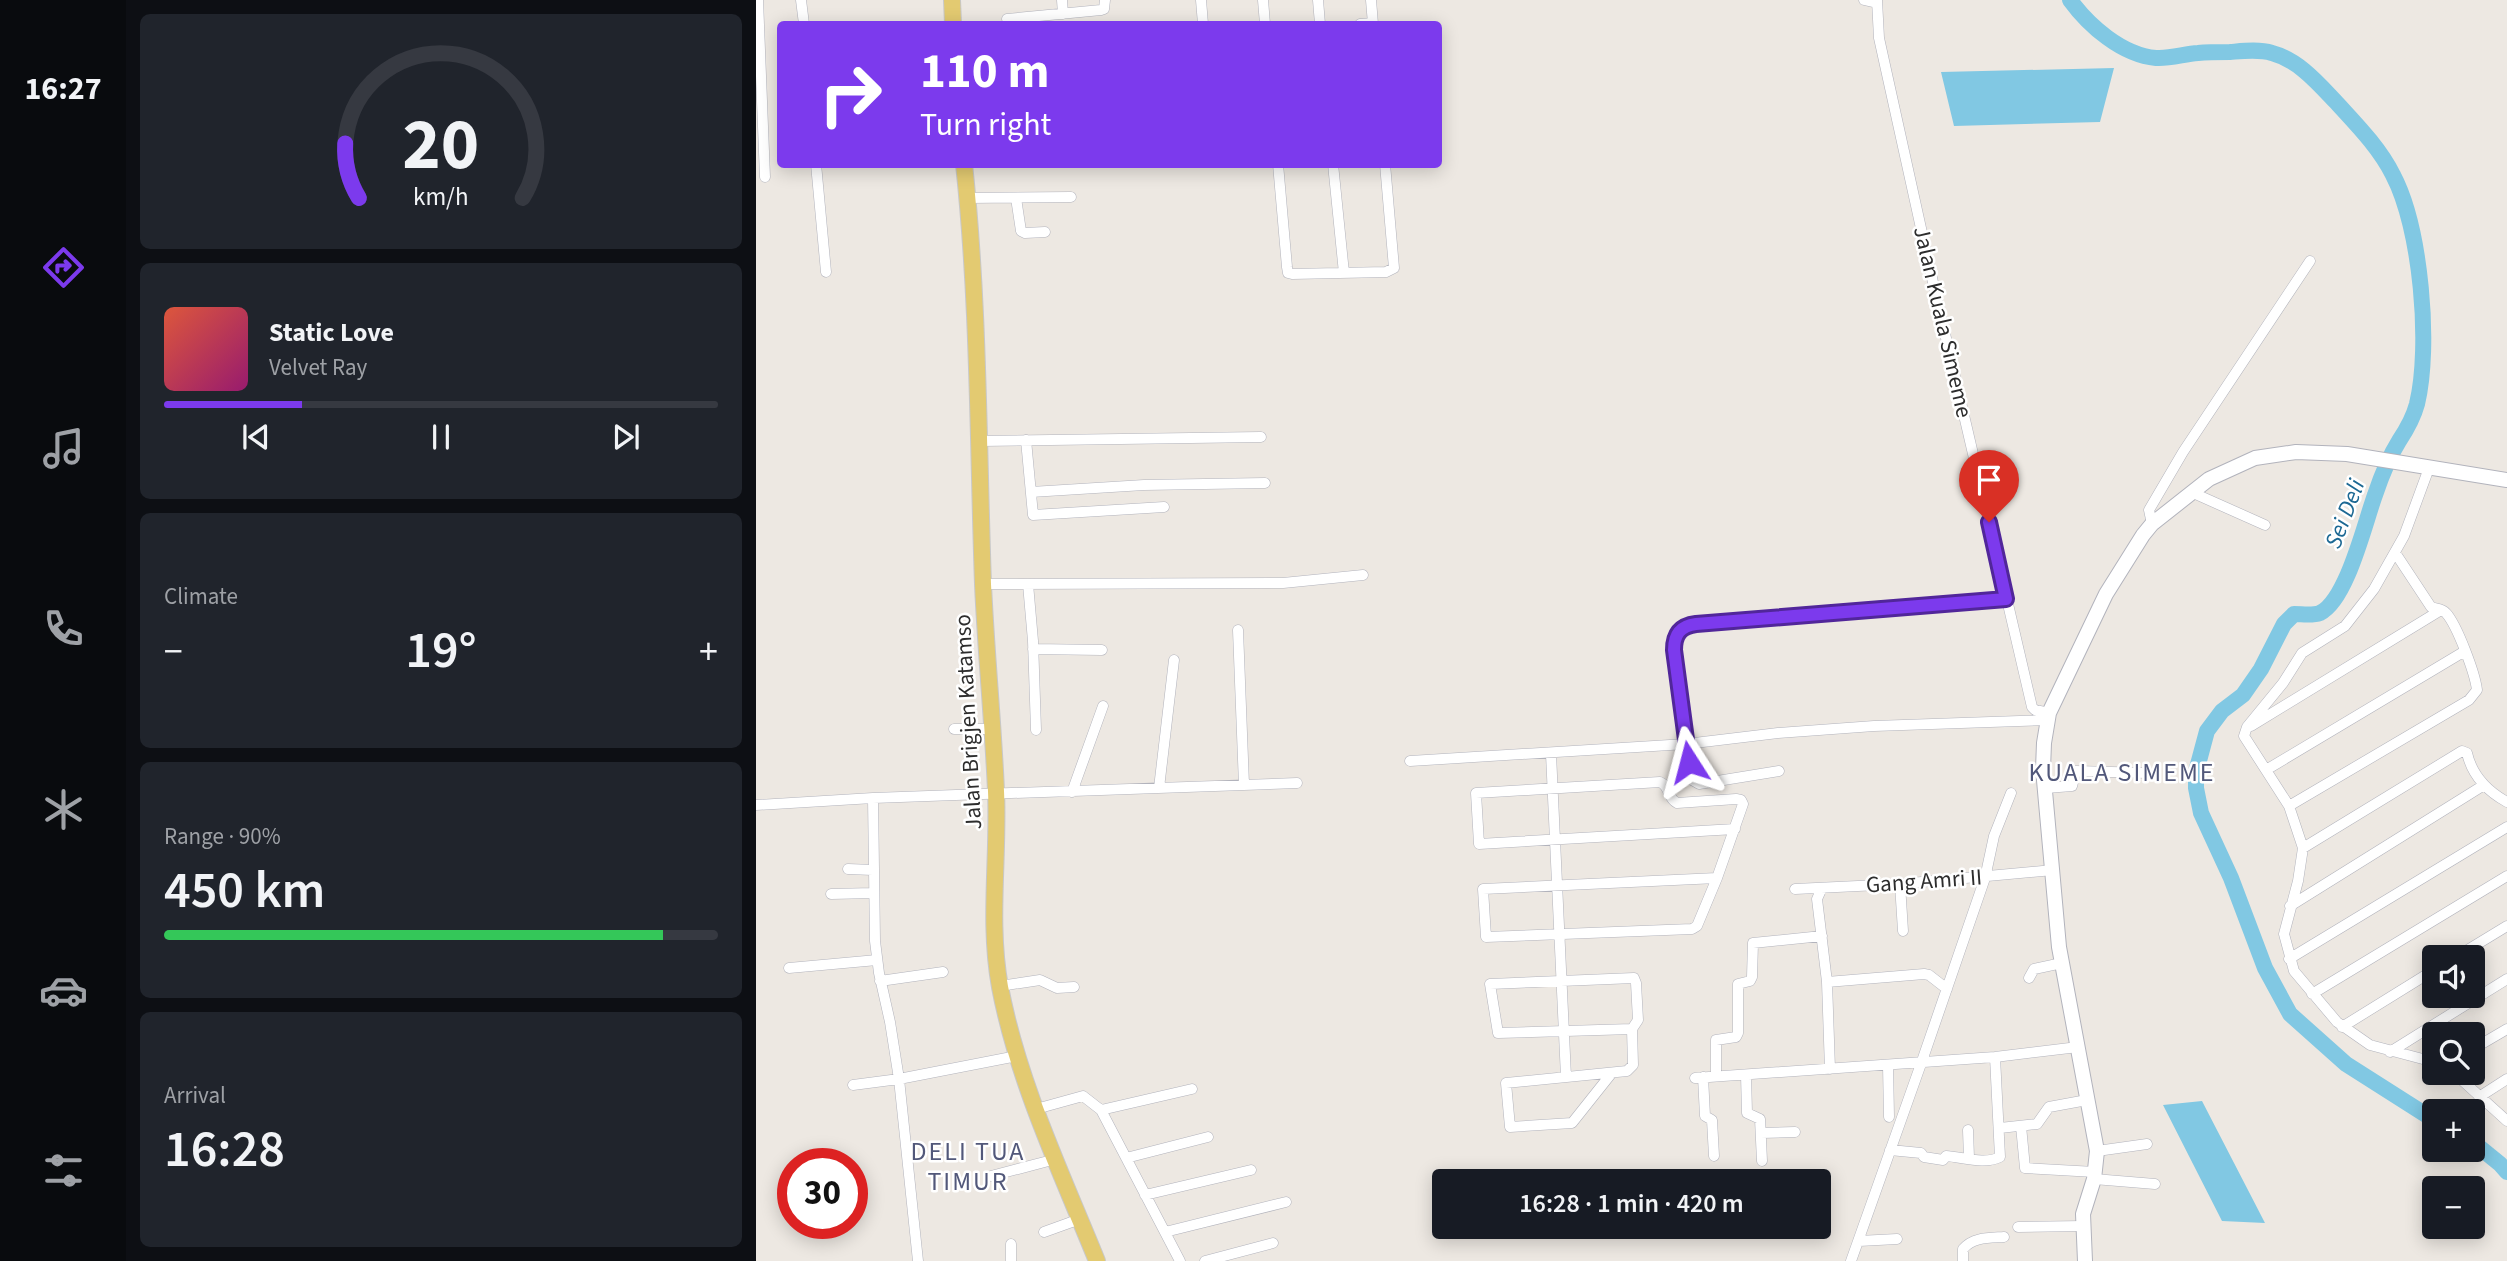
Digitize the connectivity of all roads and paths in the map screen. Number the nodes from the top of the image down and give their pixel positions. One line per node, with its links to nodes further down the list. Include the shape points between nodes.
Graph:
1 (758, 0): 25 (street)
2 (801, 0): 14 (street)
3 (952, 0): 15 (main road)
4 (1062, 0): 12 (street)
5 (1105, 0): 12 (street, via 1101,10)
6 (1201, 0): 16 (street)
7 (1263, 0): 17 (street)
8 (1318, 0): 18 (street)
9 (1371, 0): 19 (street)
10 (1864, 0): 11 (street)
11 (1877, 1): 48 (street, Jalan Kuala Simeme, via 1879,38)
12 (1063, 14): 13 (street)
13 (1007, 19)
14 (804, 21)
15 (954, 21)
16 (1203, 21)
17 (1265, 21)
18 (1320, 21)
19 (1373, 21)
20 (816, 168): 31 (street)
21 (966, 168): 27 (main road, Jalan Brigjen Katamso)
22 (1278, 168): 32 (street, via 1288,273)
23 (1333, 168): 32 (street)
24 (1385, 168): 32 (street, via 1394,268)
25 (765, 177)
26 (1071, 197): 28 (street)
27 (968, 198): 28 (street); 35 (main road, Jalan Brigjen Katamso)
28 (1016, 198): 29 (street, via 1021,231)
29 (1045, 232)
30 (2310, 261): 42 (street, via 2183,452 2149,510)
31 (826, 272)
32 (1344, 272)
33 (1261, 437): 34 (street)
34 (1026, 440): 35 (street); 39 (street)
35 (981, 441): 46 (main road, Jalan Brigjen Katamso)
36 (2424, 467): 37 (main road); 40 (main road, via 2347,454 2296,452 2255,458); 44 (street, via 2422,492)
37 (2507, 480)
38 (1265, 483): 39 (street)
39 (1031, 492): 41 (street, via 1033,515)
40 (2191, 492): 42 (main road); 43 (street)
41 (1164, 507)
42 (2152, 524): 56 (main road, via 2106,594)
43 (2265, 526)
44 (2396, 554): 49 (street, via 2431,607); 59 (street, via 2345,626 2302,653)
45 (1363, 575): 47 (street, via 1283,583)
46 (984, 584): 47 (street); 58 (main road, Jalan Brigjen Katamso)
47 (1028, 584): 51 (street)
48 (2006, 599): 56 (street, Jalan Kuala Simeme, via 2032,707); 61 (street, via 1683,628 1675,638 1674,650)
49 (2441, 610): 53 (street); 59 (street)
50 (1238, 630): 68 (street)
51 (1033, 649): 52 (street); 60 (street)
52 (1102, 650)
53 (2465, 651): 64 (street); 79 (street, via 2476,681 2475,695)
54 (1174, 660): 71 (street)
55 (1102, 706): 73 (street)
56 (2048, 717): 61 (street, via 1778,733); 72 (main road, via 2043,756)
57 (954, 729): 58 (street)
58 (992, 729): 74 (main road, Jalan Brigjen Katamso)
59 (2245, 729): 64 (street, via 2244,739)
60 (1037, 730)
61 (1686, 744): 62 (street); 65 (street, via 1695,783)
62 (1551, 754): 63 (street); 70 (street)
63 (1410, 761)
64 (2266, 770): 79 (street)
65 (1779, 771)
66 (2147, 773): 72 (street, via 2076,771 2071,786)
67 (1297, 783): 68 (street)
68 (1244, 785): 71 (street)
69 (2484, 785): 77 (street); 83 (street, via 2462,751); 96 (street)
70 (1552, 787): 81 (street, via 1660,782 1677,803 1738,799 1743,804); 82 (street); 82 (street, via 1479,792 1476,796 1479,844)
71 (1159, 788): 73 (street)
72 (2046, 788): 86 (main road)
73 (1072, 792): 74 (street)
74 (996, 793): 76 (street); 113 (main road, Jalan Brigjen Katamso, via 994,916)
75 (2011, 793): 89 (street, via 1994,836)
76 (873, 798): 78 (street); 85 (street)
77 (2507, 802)
78 (756, 805)
79 (2289, 806): 83 (street)
80 (2507, 827): 102 (street)
81 (1735, 829): 82 (street); 88 (street)
82 (1554, 838): 91 (street)
83 (2303, 848): 96 (street)
84 (848, 869): 85 (street)
85 (873, 870): 94 (street)
86 (2053, 870): 89 (street, Gang Amri II); 104 (main road)
87 (2507, 876): 116 (street)
88 (1717, 878): 91 (street); 99 (street, via 1699,923 1692,929)
89 (1985, 878): 90 (street, Gang Amri II); 115 (street)
90 (1900, 884): 92 (street, Gang Amri II); 98 (street)
91 (1558, 885): 99 (street); 99 (street, via 1483,889 1486,937)
92 (1822, 888): 93 (street, Gang Amri II); 100 (street, via 1817,899)
93 (1795, 889)
94 (873, 893): 95 (street); 103 (street)
95 (831, 894)
96 (2290, 906): 102 (street, via 2284,934)
97 (2507, 926): 101 (street)
98 (1903, 932)
99 (1560, 933): 111 (street)
100 (1822, 936): 112 (street); 131 (street, via 1753,943 1752,977 1738,984 1738,1033 1716,1040)
101 (2476, 945)
102 (2289, 959): 116 (street)
103 (877, 960): 105 (street); 110 (street)
104 (2062, 963): 108 (street, via 2034,969); 122 (main road)
105 (789, 968)
106 (943, 972): 110 (street)
107 (2422, 977): 117 (street)
108 (2029, 978)
109 (2507, 979): 123 (street)
110 (880, 981): 134 (street)
111 (1561, 982): 118 (street, via 1634,978 1638,1020); 120 (street); 120 (street, via 1490,984 1498,1033)
112 (1827, 982): 115 (street, via 1924,974); 129 (street)
113 (1000, 986): 114 (street, via 1041,980 1056,988); 124 (main road, Jalan Brigjen Katamso)
114 (1074, 987)
115 (1947, 989): 127 (street)
116 (2312, 993): 117 (street)
117 (2342, 1027): 123 (street)
118 (1632, 1029): 120 (street); 130 (street, via 1633,1065)
119 (2507, 1029): 121 (street)
120 (1563, 1031): 133 (street)
121 (2485, 1042)
122 (2078, 1047): 125 (street); 140 (main road)
123 (2390, 1052): 126 (street)
124 (1017, 1056): 134 (street); 141 (main road, Jalan Brigjen Katamso)
125 (1995, 1057): 127 (street); 146 (street)
126 (2422, 1059)
127 (1922, 1061): 128 (street); 152 (street)
128 (1888, 1065): 129 (street); 143 (street)
129 (1830, 1069): 132 (street)
130 (1611, 1074): 133 (street); 133 (street, via 1572,1123 1510,1127 1506,1083)
131 (1716, 1075): 132 (street); 154 (street, via 1699,1077 1705,1116 1712,1120)
132 (1746, 1075): 149 (street, via 1747,1113 1759,1117)
133 (1566, 1077)
134 (899, 1079): 136 (street); 175 (street)
135 (2507, 1079): 139 (street)
136 (853, 1085)
137 (2467, 1085): 139 (street)
138 (1192, 1089): 142 (street)
139 (2479, 1097): 144 (street)
140 (2087, 1100): 145 (street, via 2049,1107 2040,1123); 153 (main road)
141 (1036, 1108): 142 (street, via 1083,1096); 157 (main road, Jalan Brigjen Katamso)
142 (1101, 1110): 155 (street)
143 (1889, 1117)
144 (2507, 1121)
145 (2021, 1126): 146 (street); 160 (street, via 2025,1168)
146 (2000, 1128): 156 (street, via 2000,1157)
147 (1968, 1130): 156 (street)
148 (1795, 1132): 149 (street)
149 (1761, 1133): 158 (street)
150 (1208, 1138): 155 (street)
151 (2147, 1144): 153 (street)
152 (1890, 1150): 156 (street, via 1943,1160 1946,1156); 172 (street)
153 (2097, 1151): 160 (main road)
154 (1714, 1156)
155 (1126, 1158): 163 (street)
156 (1969, 1158)
157 (1056, 1159): 161 (street); 165 (main road, Jalan Brigjen Katamso)
158 (1762, 1161)
159 (1251, 1170): 163 (street)
160 (2094, 1175): 162 (street); 166 (main road)
161 (992, 1176)
162 (2155, 1184)
163 (1145, 1195): 169 (street)
164 (1286, 1202): 169 (street)
165 (1080, 1219): 168 (street); 177 (main road, Jalan Brigjen Katamso)
166 (2083, 1226): 167 (street); 182 (main road)
167 (2018, 1227)
168 (1044, 1232)
169 (1165, 1232): 178 (street)
170 (2004, 1237): 181 (street, via 1969,1243 1963,1249)
171 (1897, 1239): 172 (street)
172 (1858, 1241): 180 (street)
173 (1273, 1243): 179 (street)
174 (1011, 1244): 176 (street)
175 (918, 1261)
176 (1011, 1261)
177 (1097, 1261)
178 (1180, 1261)
179 (1205, 1261)
180 (1851, 1261)
181 (1963, 1261)
182 (2085, 1261)

